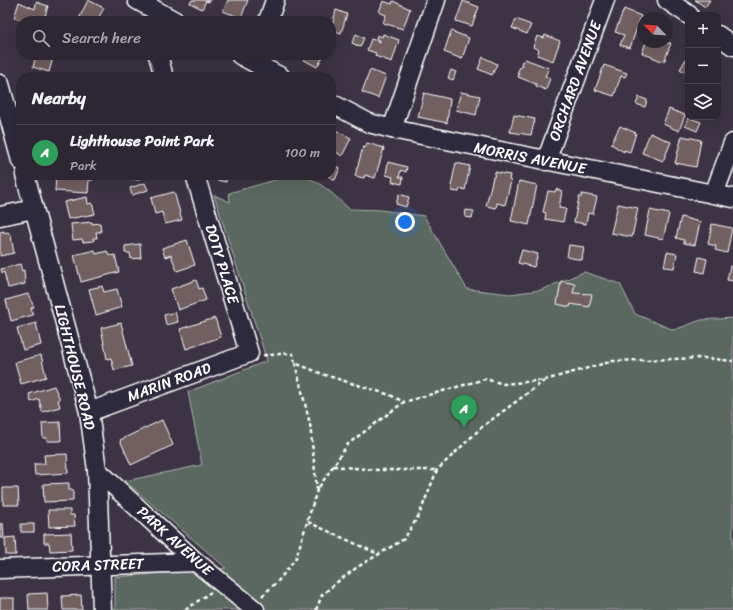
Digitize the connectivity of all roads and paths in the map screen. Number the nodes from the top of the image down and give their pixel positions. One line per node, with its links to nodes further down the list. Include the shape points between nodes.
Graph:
1 (275, 0): 8 (street)
2 (436, 0): 17 (street)
3 (605, 0): 20 (street, ORCHARD AVENUE)
4 (667, 0): 6 (street)
5 (145, 10): 7 (street)
6 (685, 13)
7 (161, 16)
8 (270, 16)
9 (721, 37): 10 (street)
10 (733, 46)
11 (159, 60): 13 (street)
12 (255, 60): 14 (street)
13 (163, 72)
14 (273, 72)
15 (0, 84): 18 (street)
16 (336, 107): 17 (street, MORRIS AVENUE, via 369,124)
17 (392, 130): 20 (street, MORRIS AVENUE)
18 (16, 143)
19 (733, 143): 23 (street)
20 (546, 161): 23 (street, MORRIS AVENUE)
21 (26, 180): 25 (street, LIGHTHOUSE ROAD)
22 (196, 180): 27 (street, DOTY PLACE)
23 (714, 194): 24 (street, MORRIS AVENUE)
24 (733, 198)
25 (34, 210): 26 (street); 32 (street, LIGHTHOUSE ROAD)
26 (0, 216)
27 (249, 353): 29 (path, via 275,356 293,354); 32 (street, MARIN ROAD)
28 (733, 360): 30 (path, via 703,358 613,361)
29 (295, 362): 31 (path); 36 (path, via 310,424)
30 (545, 380): 31 (path, via 504,384 485,380); 35 (path, via 483,426)
31 (404, 402): 33 (path, via 348,444)
32 (89, 412): 34 (street, LIGHTHOUSE ROAD)
33 (333, 466): 35 (path, via 377,470); 36 (path)
34 (97, 470): 39 (street, PARK AVENUE); 40 (street, LIGHTHOUSE ROAD)
35 (437, 470): 38 (path, via 419,515 404,539)
36 (317, 490): 37 (path)
37 (308, 522): 38 (path); 43 (path, via 296,558)
38 (379, 554): 46 (path, via 356,568 322,595)
39 (196, 562): 40 (street, CORA STREET); 42 (street, PARK AVENUE)
40 (101, 564): 41 (street, CORA STREET); 44 (street, LIGHTHOUSE ROAD)
41 (0, 568)
42 (222, 583): 43 (street, PARK AVENUE); 45 (path)
43 (253, 608)
44 (102, 610)
45 (185, 610)
46 (316, 610)

